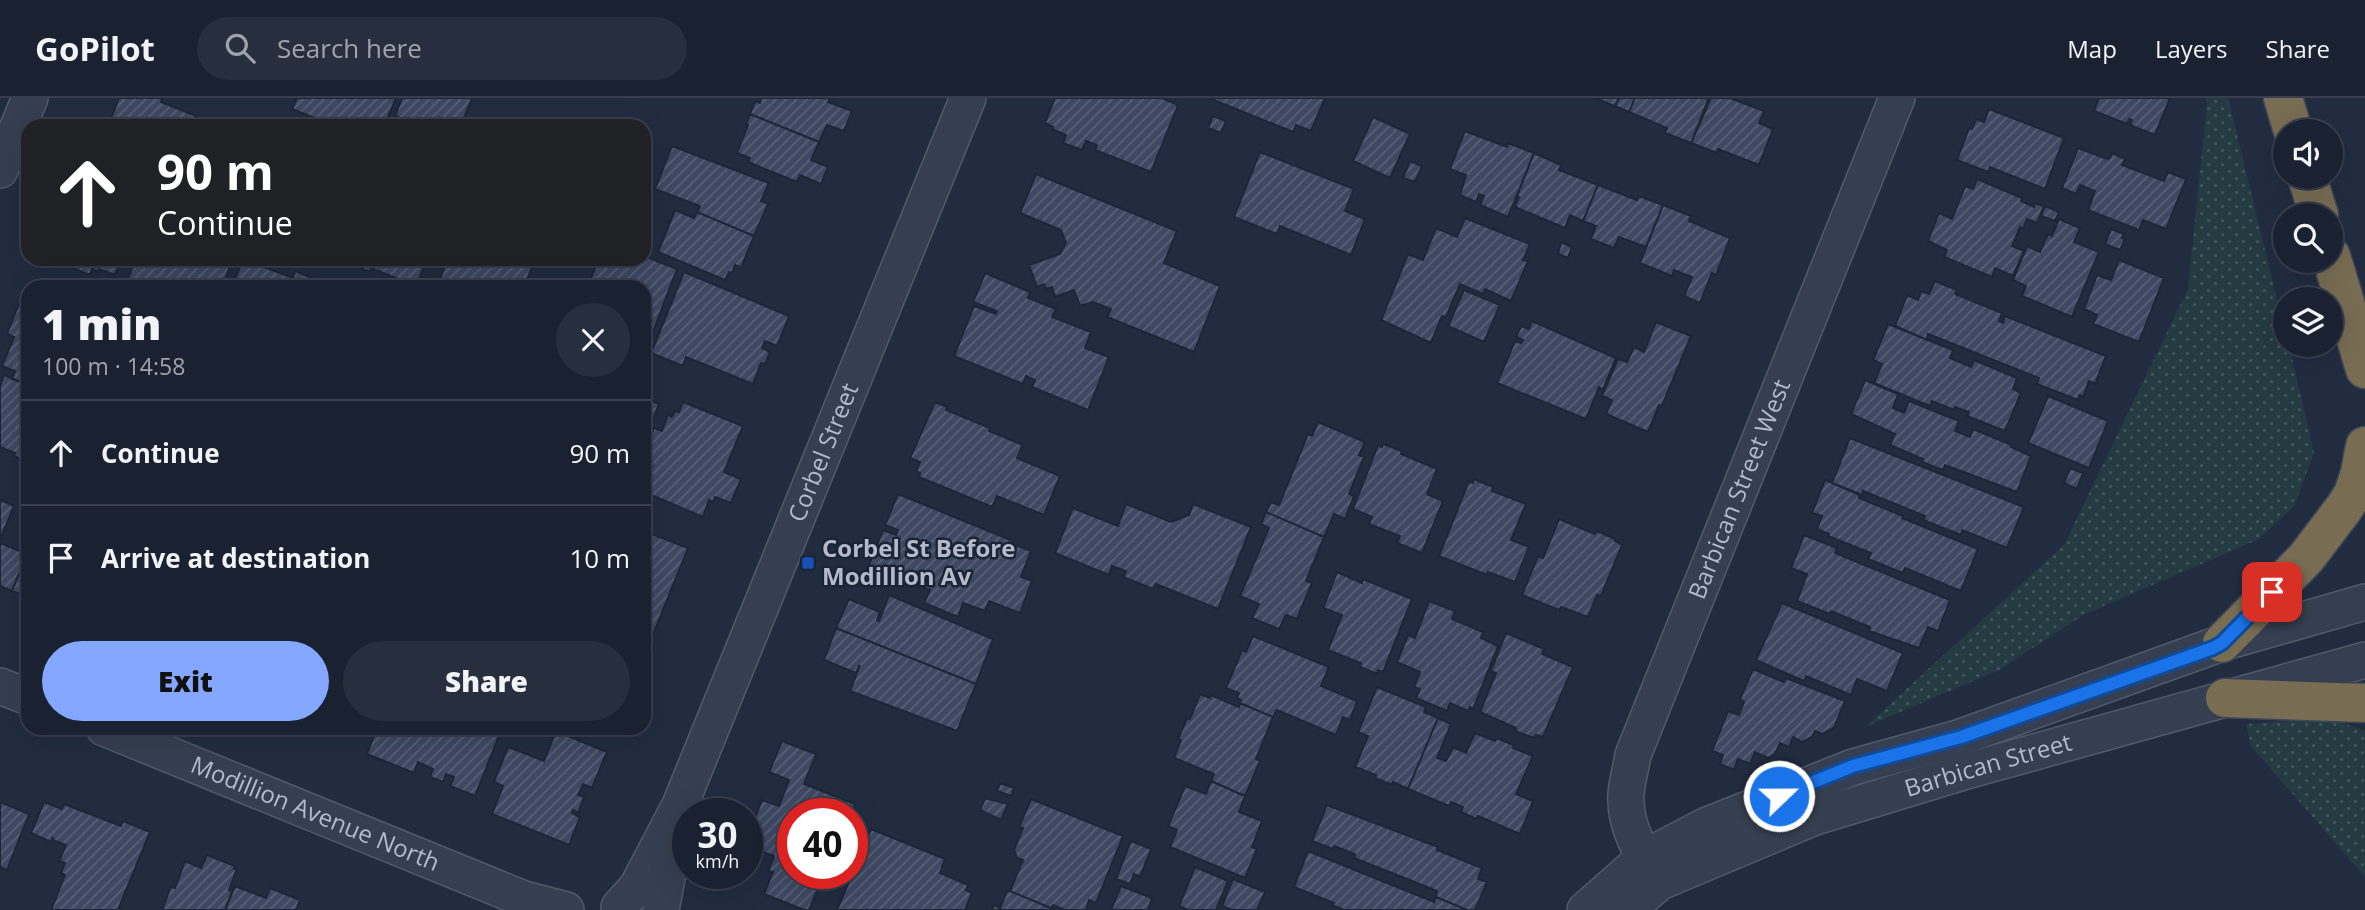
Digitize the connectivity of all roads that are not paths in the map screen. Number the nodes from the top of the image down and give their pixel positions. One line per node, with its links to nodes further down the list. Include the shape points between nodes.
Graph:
1 (30, 98): 5 (street)
2 (968, 98): 20 (street, Corbel Street)
3 (1897, 98): 23 (street, Barbican Street West, via 1633,755 1627,818)
4 (2283, 98): 6 (highway)
5 (21, 119)
6 (2289, 119)
7 (21, 120): 8 (street)
8 (0, 170)
9 (2336, 273): 10 (highway)
10 (2365, 369)
11 (2365, 446): 13 (highway, via 2353,494 2344,508 2306,558)
12 (2365, 602): 13 (street, Barbican Street)
13 (2222, 643): 23 (street, Barbican Street, via 1961,737 1853,766 1705,826)
14 (2365, 660): 17 (street, Barbican Street)
15 (0, 685): 16 (street)
16 (21, 694)
17 (2225, 698): 18 (highway); 23 (street, Barbican Street, via 1963,772)
18 (2365, 704)
19 (121, 735): 24 (street, Modillion Avenue North)
20 (684, 798)
21 (672, 822): 25 (street, Corbel Street)
22 (672, 852): 27 (street, Corbel Street)
23 (1652, 870): 28 (street, Barbican Street); 29 (street, Barbican Street)
24 (531, 904): 26 (street, Modillion Avenue North)
25 (626, 909)
26 (566, 910)
27 (661, 910)
28 (1585, 910)
29 (1626, 910)

